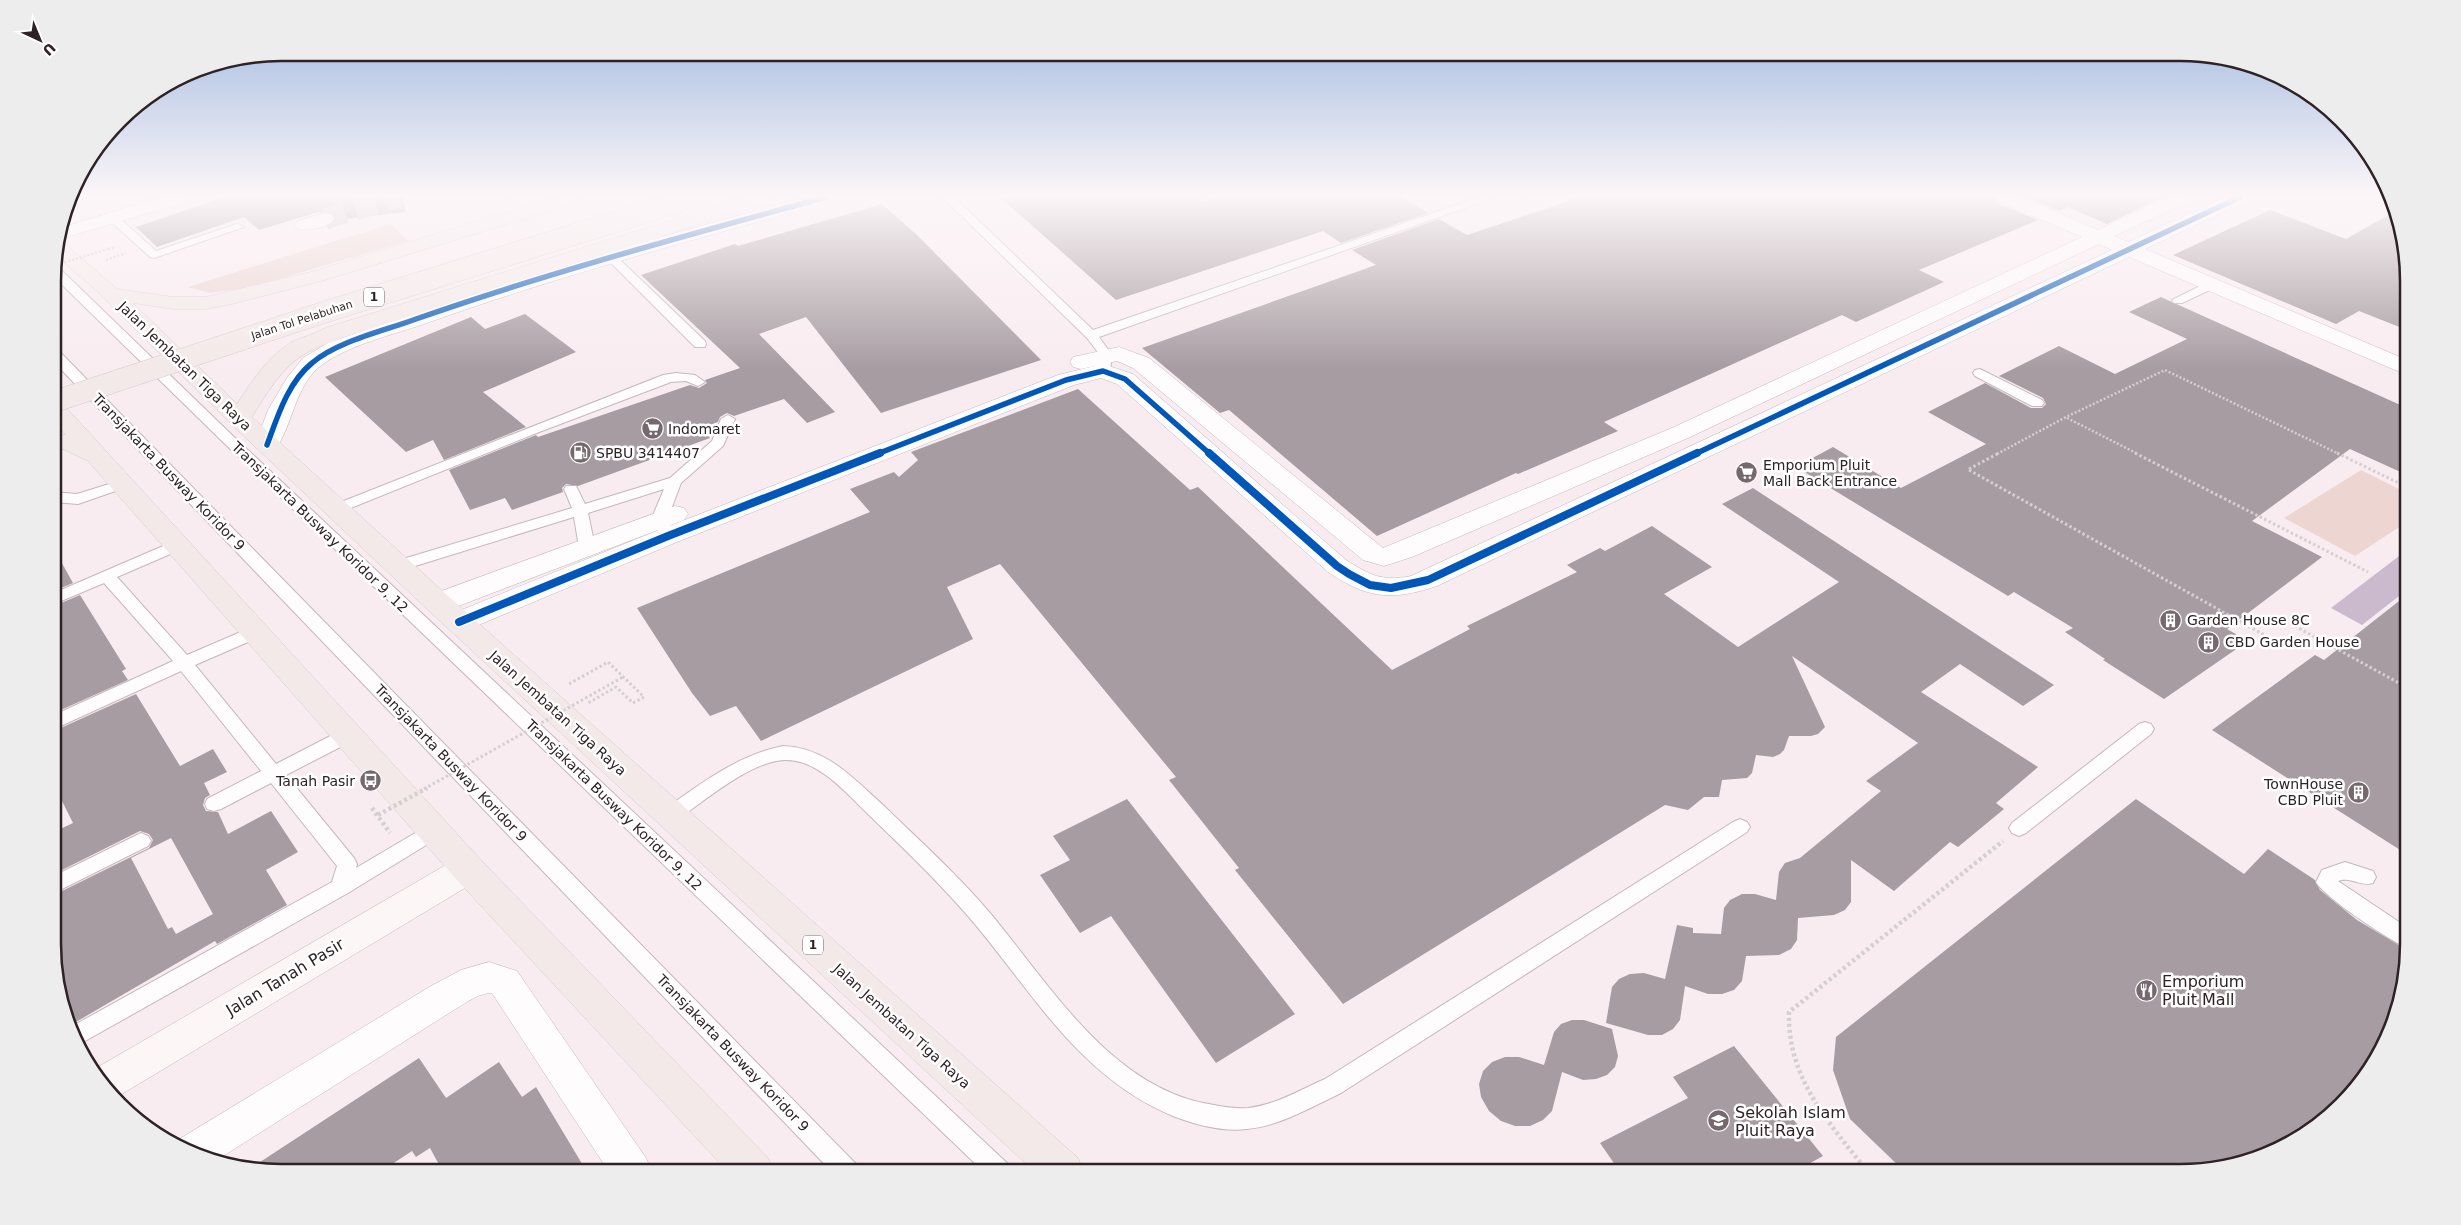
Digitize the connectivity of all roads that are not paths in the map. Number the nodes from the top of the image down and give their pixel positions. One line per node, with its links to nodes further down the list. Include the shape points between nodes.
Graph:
1 (65, 254): 15 (highway, Jalan Jembatan Tiga Raya / 1)
2 (389, 254): 15 (highway, via 206,303 173,303)
3 (448, 254): 23 (highway, Jalan Tol Pelabuhan / 1)
4 (511, 254): 25 (highway, Jalan Tol Pelabuhan / 1, bridge)
5 (584, 254): 29 (highway, via 333,333 300,348 266,377)
6 (621, 254): 12 (street)
7 (1007, 254): 17 (lane)
8 (1325, 254): 17 (lane)
9 (2062, 254): 43 (street, via 1680,433 1412,548)
10 (2120, 254): 46 (street, via 1428,580)
11 (2139, 254): 14 (street)
12 (611, 257): 18 (lane); 31 (street, via 392,327 320,356 288,394)
13 (61, 275): 29 (lane)
14 (2210, 285): 16 (lane); 21 (street)
15 (112, 294): 29 (highway, Jalan Jembatan Tiga Raya / 1)
16 (2178, 300)
17 (1091, 335): 20 (lane)
18 (700, 344)
19 (61, 361): 72 (lane, Transjakarta Busway Koridor 9)
20 (1105, 363): 40 (street, via 1074,365); 43 (street, via 1126,356 1141,363 1372,554); 46 (street, via 1337,566 1361,582 1378,588)
21 (2400, 365)
22 (1980, 373): 26 (lane)
23 (61, 379)
24 (698, 382): 38 (lane, via 691,377 668,378)
25 (61, 399)
26 (2037, 403)
27 (61, 416): 32 (highway)
28 (728, 419): 33 (lane, via 718,443)
29 (231, 422): 31 (highway, Jalan Jembatan Tiga Raya / 1); 73 (lane, Transjakarta Busway Koridor 9, 12)
30 (61, 442): 32 (highway, via 85,450)
31 (267, 445): 38 (highway, Jalan Jembatan Tiga Raya / 1)
32 (114, 475): 36 (lane); 41 (highway)
33 (676, 480): 39 (lane); 40 (lane)
34 (571, 489): 39 (lane)
35 (61, 498): 36 (lane)
36 (78, 499): 37 (lane)
37 (61, 506)
38 (336, 509): 44 (highway, Jalan Jembatan Tiga Raya / 1)
39 (580, 510): 42 (lane); 44 (lane)
40 (664, 528): 42 (street); 49 (street)
41 (178, 546): 45 (lane); 50 (highway)
42 (586, 547): 48 (street)
43 (1384, 557): 46 (street)
44 (399, 566): 48 (highway, Jalan Jembatan Tiga Raya / 1)
45 (107, 576): 47 (lane); 51 (lane)
46 (1400, 588)
47 (61, 596)
48 (438, 603): 49 (highway, Jalan Jembatan Tiga Raya / 1)
49 (459, 622): 57 (highway, Jalan Jembatan Tiga Raya / 1)
50 (256, 632): 51 (lane); 54 (highway)
51 (184, 663): 52 (lane); 55 (lane)
52 (61, 719)
53 (2145, 729): 59 (lane)
54 (348, 735): 55 (lane); 60 (highway)
55 (274, 774): 56 (lane); 65 (lane, via 347,864)
56 (214, 804)
57 (670, 815): 58 (lane, via 744,767 764,758 783,753 816,760 832,770 901,833 980,916 1085,1046 1139,1089 1188,1112 1236,1119 1280,1111 1333,1086); 74 (highway, Jalan Jembatan Tiga Raya / 1)
58 (1740, 827)
59 (2019, 828)
60 (434, 831): 62 (highway); 65 (lane)
61 (141, 841): 64 (lane)
62 (468, 869): 68 (street, Jalan Tanah Pasir); 71 (highway)
63 (2366, 877): 66 (lane, via 2345,870 2329,876 2326,882)
64 (61, 881)
65 (342, 887): 67 (lane)
66 (2400, 934)
67 (80, 1033)
68 (110, 1080)
69 (201, 1148): 70 (street, via 444,996 482,978 496,977 504,982)
70 (623, 1164)
71 (746, 1164)
72 (840, 1164)
73 (992, 1164)
74 (1055, 1164)

